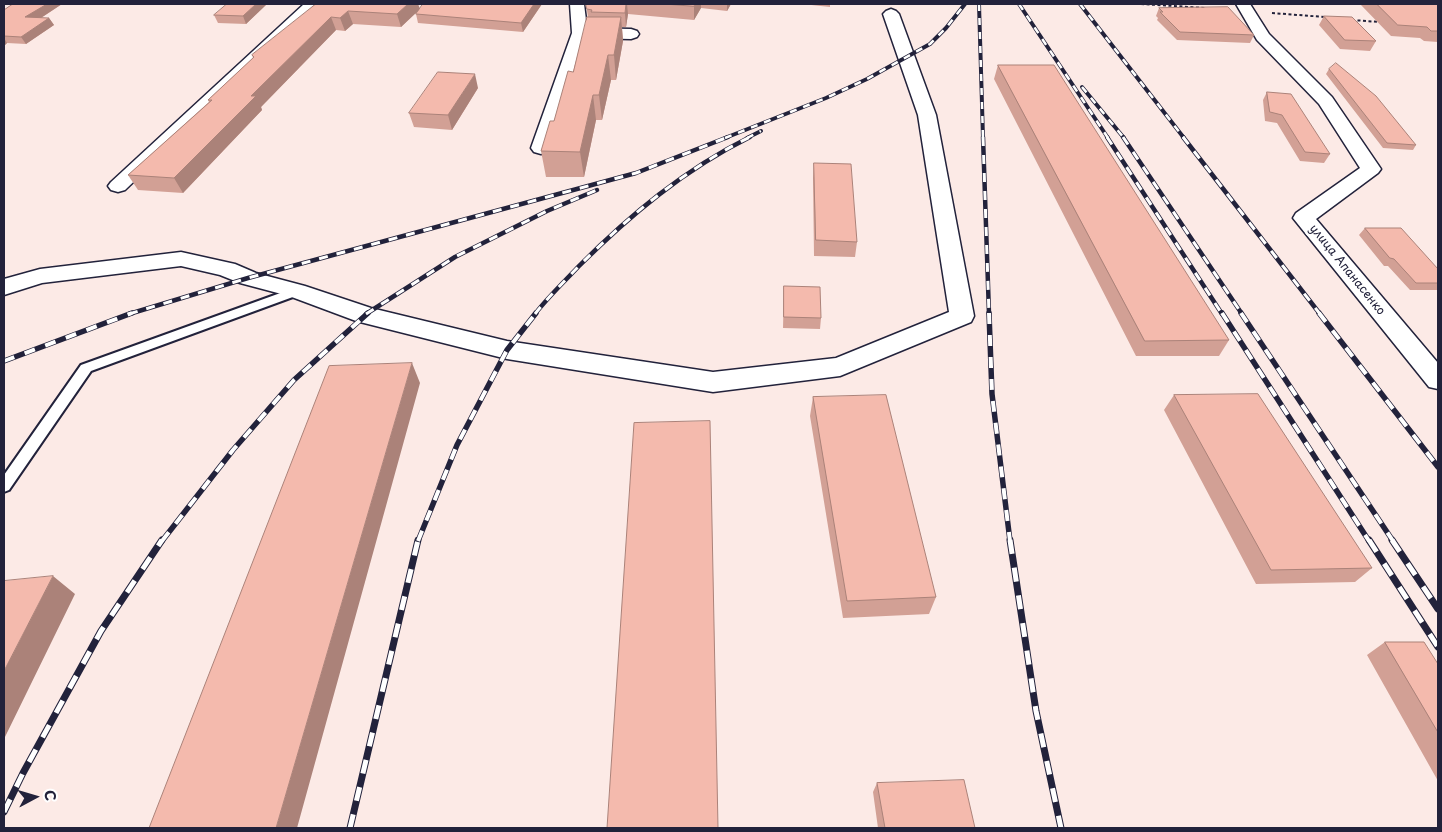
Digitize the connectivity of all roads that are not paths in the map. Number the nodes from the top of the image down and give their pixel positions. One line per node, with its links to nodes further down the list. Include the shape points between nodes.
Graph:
1 (312, 4): 8 (street)
2 (577, 4): 5 (street)
3 (1245, 7): 11 (street, улица Апанасенко, via 1263,37 1326,101 1371,168 1304,218)
4 (891, 14): 10 (street, via 927,114 962,316 840,367 713,382 507,350 364,315)
5 (580, 33): 6 (street); 7 (street)
6 (632, 34)
7 (541, 148)
8 (118, 186)
9 (4, 287): 10 (street, via 40,276 181,259 227,269)
10 (296, 291): 12 (lane, via 86,368)
11 (1438, 380)
12 (4, 486)

